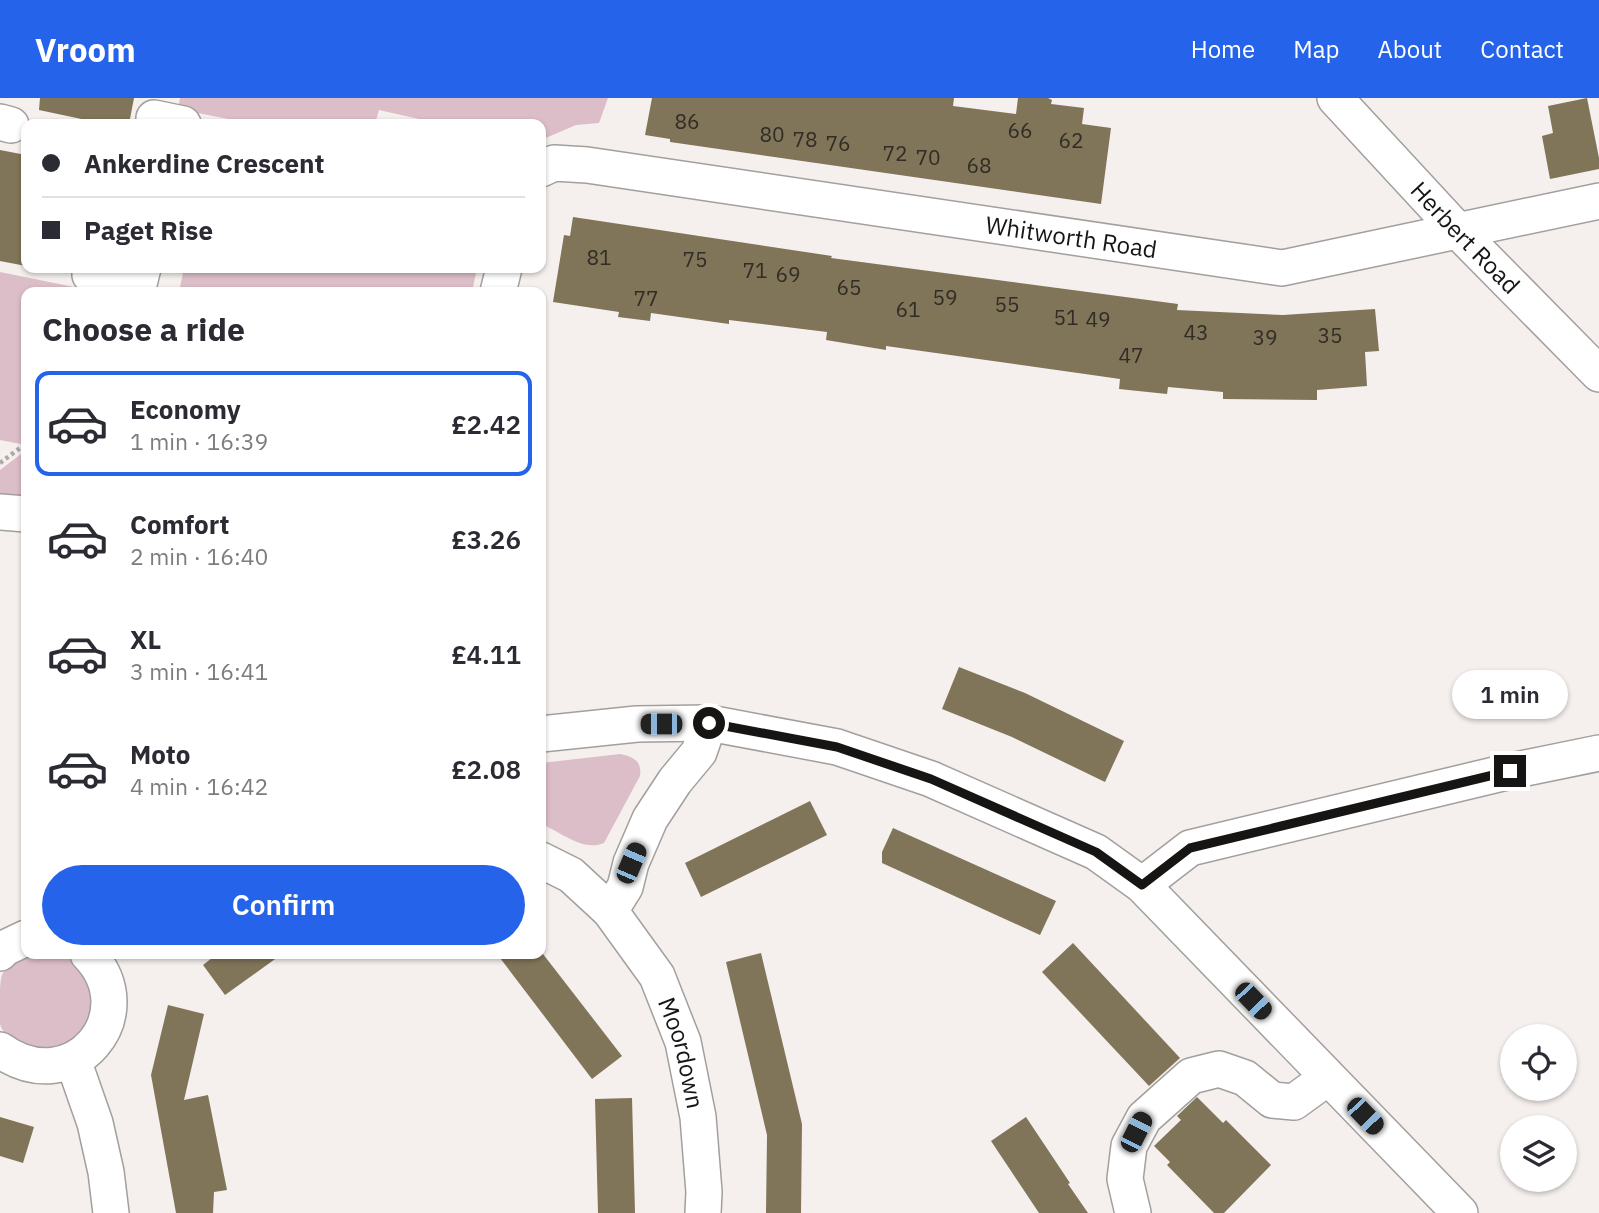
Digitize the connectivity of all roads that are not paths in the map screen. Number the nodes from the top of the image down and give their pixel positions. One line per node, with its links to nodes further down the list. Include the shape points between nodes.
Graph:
1 (1335, 98): 4 (street, Herbert Road)
2 (546, 167): 4 (street, Whitworth Road, via 587,165 1282,268)
3 (1599, 201): 4 (street, Whitworth Road)
4 (1458, 231): 7 (street, Herbert Road)
5 (91, 273): 6 (street, via 139,284)
6 (142, 273)
7 (1599, 374)
8 (0, 512): 9 (street)
9 (21, 514)
10 (709, 723): 11 (street, via 637,724); 14 (street, via 837,747 931,779 1096,852); 15 (street, via 699,752 650,819 625,887)
11 (546, 733)
12 (1599, 753): 14 (street, via 1190,848)
13 (546, 862): 15 (street, Moordown, via 571,875)
14 (1142, 885): 19 (street)
15 (610, 911): 21 (street, Moordown, via 657,976 682,1042 698,1117)
16 (100, 959): 18 (street, via 109,998 108,1017 89,1049)
17 (0, 1050): 18 (street, via 35,1067)
18 (73, 1060): 20 (street, via 95,1123)
19 (1327, 1078): 22 (street, via 1294,1102 1272,1100 1245,1078 1219,1069 1191,1076 1144,1118 1129,1146 1125,1179); 23 (street)
20 (111, 1213)
21 (703, 1213)
22 (1133, 1213)
23 (1460, 1213)

